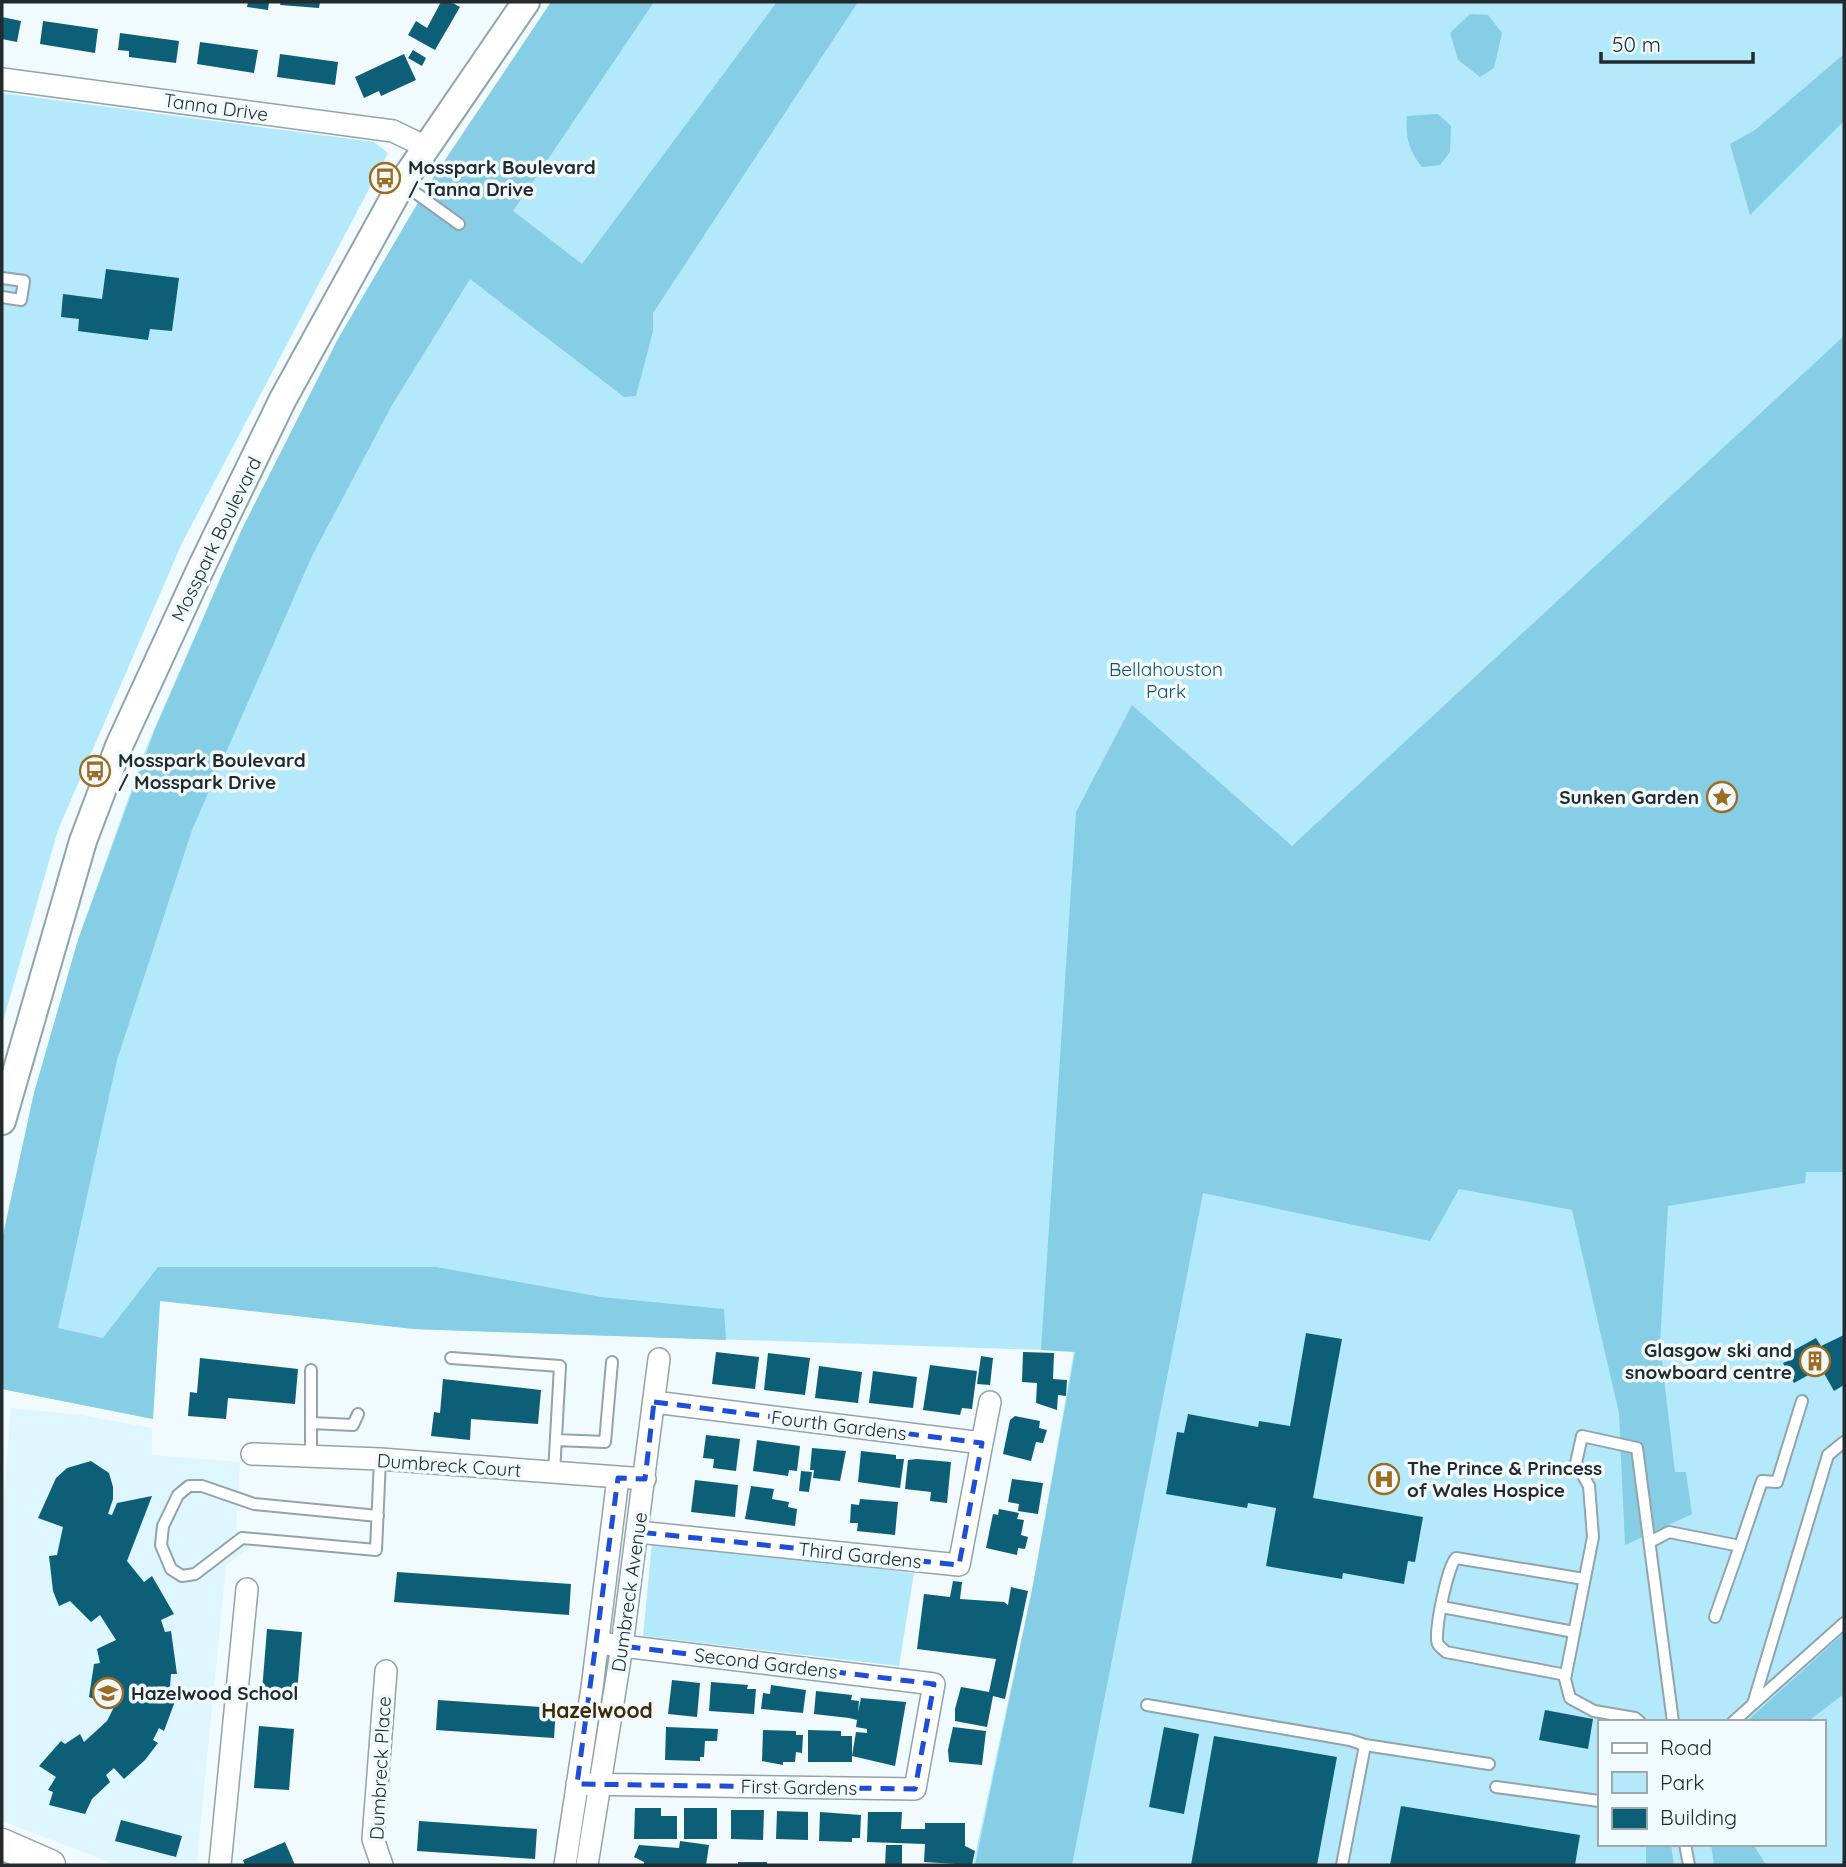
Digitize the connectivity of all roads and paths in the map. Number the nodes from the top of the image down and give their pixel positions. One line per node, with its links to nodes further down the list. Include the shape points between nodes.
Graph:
1 (526, 2): 3 (street, Mosspark Boulevard)
2 (2, 79): 3 (street, Tanna Drive, via 393,131)
3 (426, 147): 4 (street, Mosspark Boulevard)
4 (402, 183): 5 (lane); 8 (street, Mosspark Boulevard, via 283,399 119,746 83,841)
5 (459, 224)
6 (2, 278): 7 (lane, via 24,281 21,300)
7 (2, 297)
8 (3, 1112)
9 (450, 1358): 18 (lane, via 560,1366)
10 (659, 1359): 14 (street, Dumbreck Avenue)
11 (612, 1362): 18 (lane, via 605,1442)
12 (312, 1370): 17 (lane)
13 (1802, 1401): 30 (lane, via 1777,1482 1762,1481)
14 (654, 1402): 20 (street, Fourth Gardens); 26 (street, Dumbreck Avenue)
15 (990, 1402): 20 (street)
16 (358, 1414): 17 (lane, via 353,1425)
17 (311, 1423): 22 (lane)
18 (556, 1440): 24 (lane)
19 (1844, 1442): 42 (lane, via 1828,1455)
20 (982, 1443): 28 (street, Third Gardens, via 958,1565)
21 (253, 1454): 22 (street, Dumbreck Court)
22 (311, 1456): 23 (street, Dumbreck Court)
23 (380, 1459): 24 (street, Dumbreck Court); 27 (lane)
24 (554, 1473): 25 (street, Dumbreck Court)
25 (618, 1478): 26 (street, Dumbreck Court); 37 (street, Dumbreck Avenue)
26 (645, 1479): 28 (street, Dumbreck Avenue)
27 (378, 1516): 27 (lane, via 376,1550 242,1538 187,1577 171,1569 161,1545 169,1509 188,1486 202,1486 254,1504)
28 (638, 1532): 38 (street, Dumbreck Avenue)
29 (1650, 1542): 30 (lane, via 1669,1532); 31 (lane, via 1637,1448 1582,1436 1576,1463 1589,1486 1593,1537); 45 (lane)
30 (1740, 1546): 34 (lane)
31 (1584, 1579): 33 (lane, via 1456,1558 1450,1563); 36 (lane)
32 (247, 1589): 55 (street)
33 (1442, 1607): 36 (lane); 40 (lane, via 1436,1636 1446,1652)
34 (1714, 1616)
35 (1844, 1623): 42 (lane)
36 (1574, 1632): 40 (lane)
37 (598, 1643): 38 (street, Second Gardens); 49 (street, Dumbreck Avenue)
38 (622, 1646): 41 (street, Second Gardens); 49 (street, Dumbreck Avenue)
39 (386, 1671): 56 (street, Dumbreck Place, via 373,1839)
40 (1566, 1675): 44 (lane, via 1570,1698 1594,1711)
41 (933, 1684): 49 (street, First Gardens, via 915,1789)
42 (1753, 1704): 46 (lane)
43 (1147, 1705): 47 (lane)
44 (1638, 1720)
45 (1673, 1720)
46 (1735, 1720)
47 (1365, 1745): 48 (lane); 59 (lane)
48 (1489, 1763)
49 (587, 1784): 57 (street, Dumbreck Avenue); 58 (street, Dumbreck Avenue)
50 (1496, 1787): 51 (lane)
51 (1598, 1801)
52 (2, 1844): 54 (main road)
53 (1685, 1846): 60 (lane)
54 (50, 1865)
55 (220, 1865)
56 (382, 1865)
57 (565, 1865)
58 (587, 1865)
59 (1342, 1865)
60 (1689, 1865)

